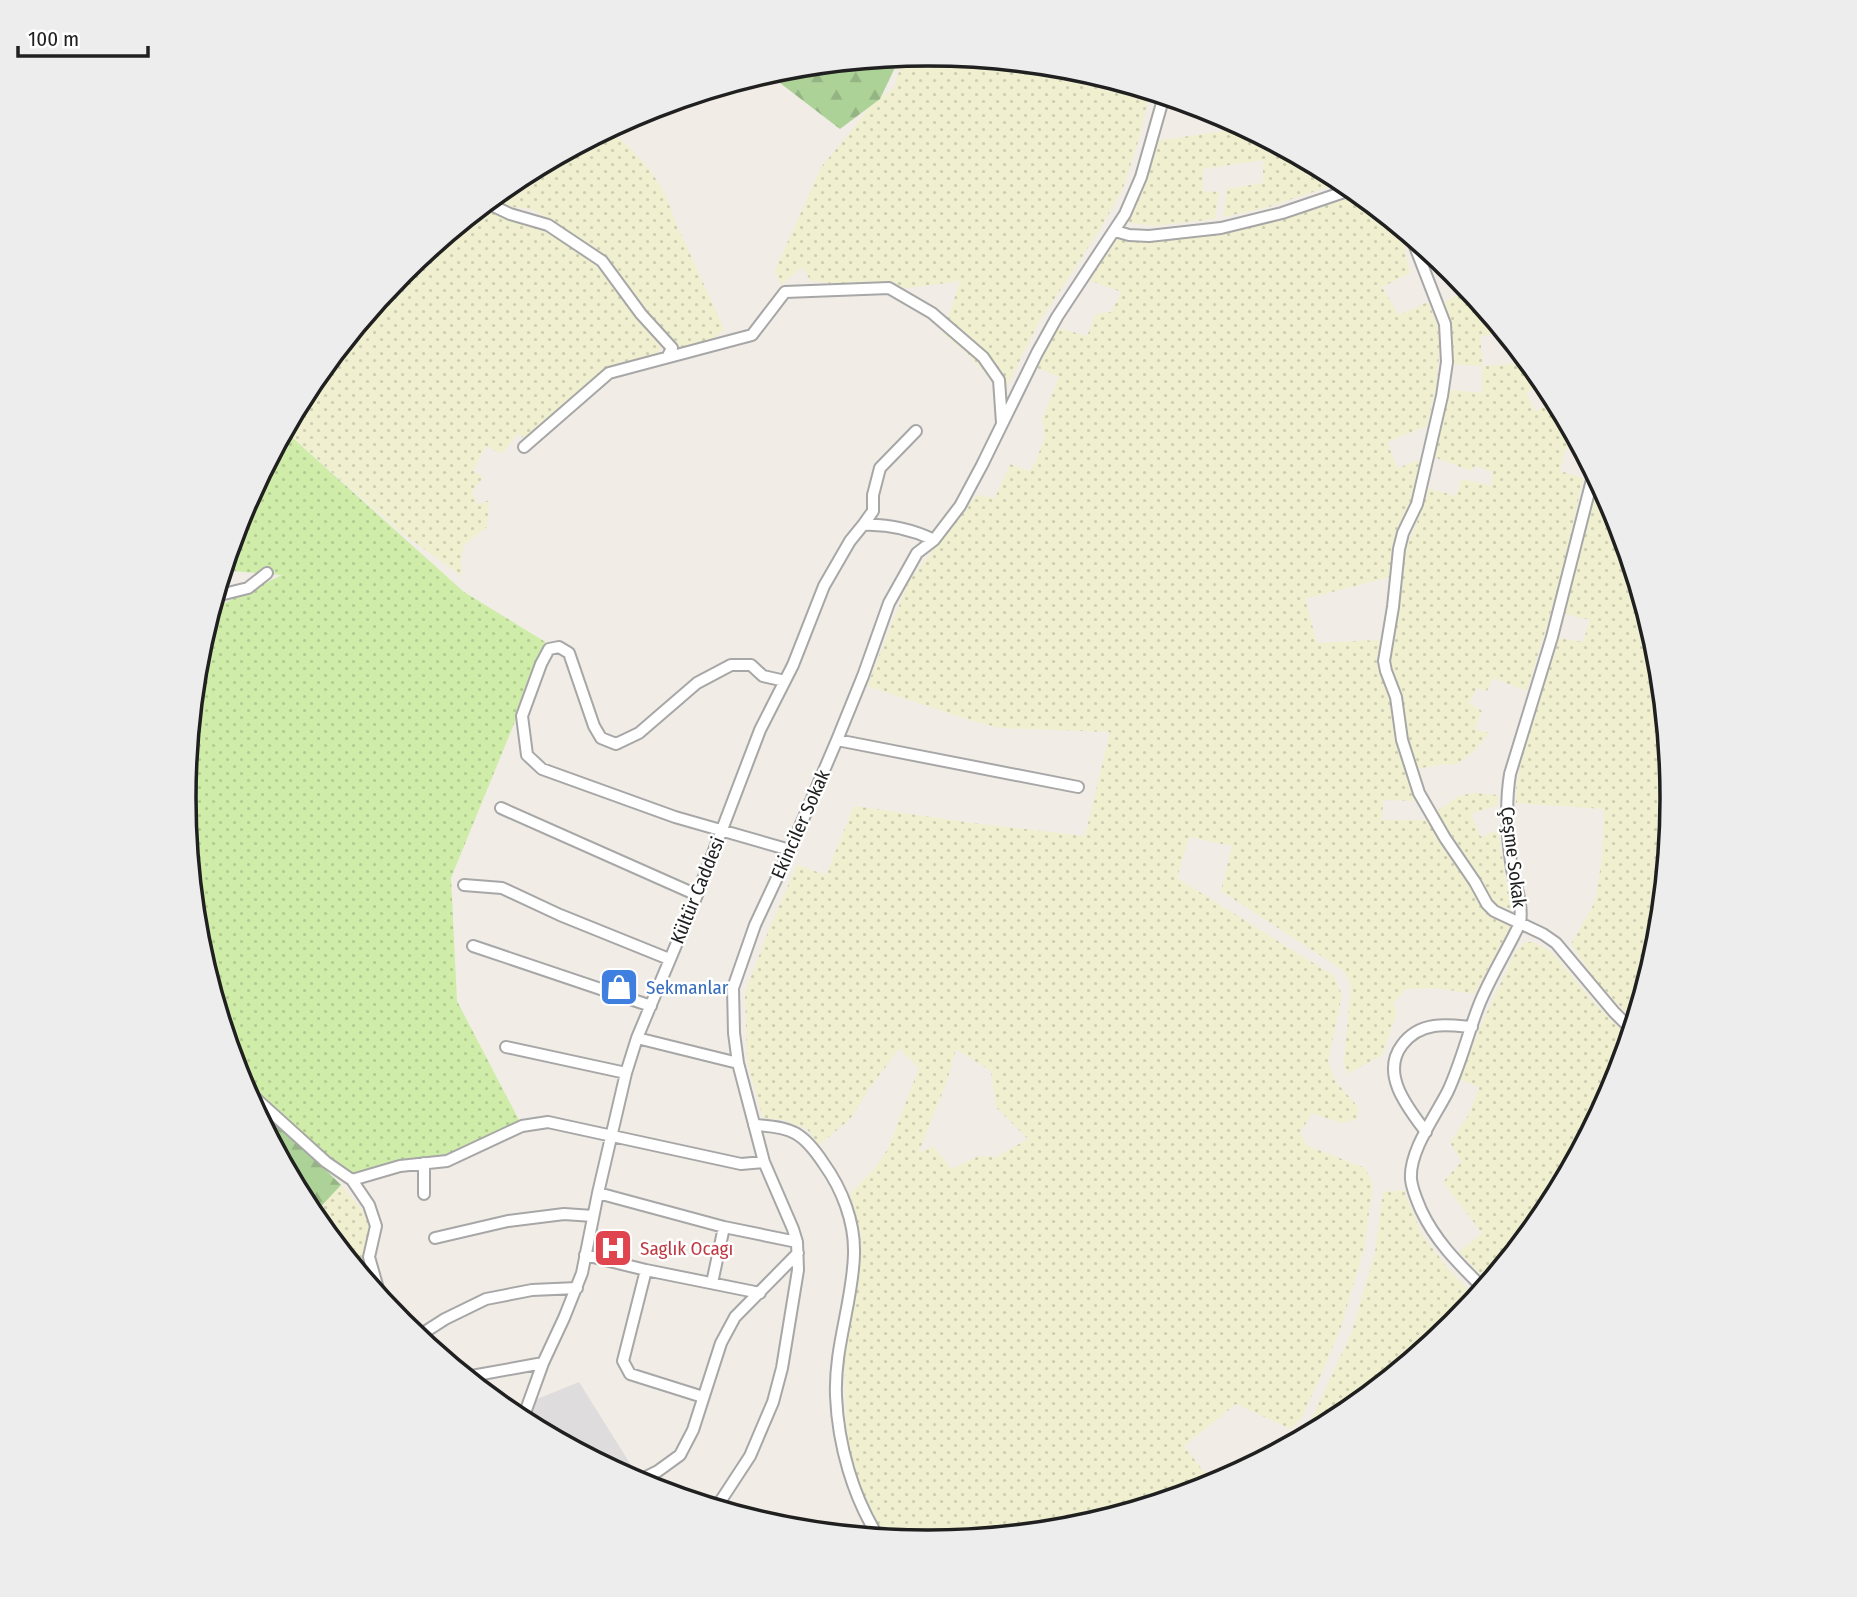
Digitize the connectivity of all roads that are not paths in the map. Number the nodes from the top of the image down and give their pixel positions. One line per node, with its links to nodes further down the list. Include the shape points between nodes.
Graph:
1 (1162, 104): 4 (street, Ekinciler Sokak, via 1141,177)
2 (1340, 194): 4 (street, via 1282,214 1221,228 1149,236)
3 (497, 208): 6 (street, via 548,225 602,261 671,348)
4 (1115, 231): 7 (street, Ekinciler Sokak, via 1057,317)
5 (1418, 255): 23 (street, via 1445,324 1447,362 1417,504 1399,549 1384,661 1419,793 1487,905)
6 (668, 356): 7 (street, via 752,335 785,292 889,288 932,313 983,357 999,380); 9 (street, via 609,373)
7 (1002, 426): 12 (street, Ekinciler Sokak, via 960,506)
8 (916, 431): 11 (street, Kültür Caddesi, via 880,468 873,511)
9 (524, 447)
10 (1590, 486): 23 (street, Çeşme Sokak, via 1506,796)
11 (863, 525): 12 (street, via 917,532); 15 (street, Kültür Caddesi, via 824,586)
12 (934, 540): 16 (street, Ekinciler Sokak, via 916,553 889,603)
13 (267, 573): 14 (street, via 248,588)
14 (226, 594)
15 (785, 681): 19 (street, Kültür Caddesi, via 760,730); 19 (street, via 763,676 751,665 731,665 696,683 639,733 616,744 601,738 594,726 569,653 559,647 548,649 541,664 522,716 527,755 541,769)
16 (837, 740): 17 (street); 20 (street, Ekinciler Sokak)
17 (1078, 787)
18 (501, 808): 22 (street)
19 (722, 829): 20 (street); 22 (street, Kültür Caddesi)
20 (790, 850): 31 (street, Ekinciler Sokak, via 755,925 733,988)
21 (464, 885): 25 (street, via 502,888)
22 (697, 895): 25 (street, Kültür Caddesi)
23 (1520, 923): 27 (street, via 1556,943); 28 (street, Çeşme Sokak)
24 (473, 946): 26 (street)
25 (669, 959): 26 (street, Kültür Caddesi)
26 (651, 1006): 29 (street, Kültür Caddesi)
27 (1625, 1023)
28 (1472, 1027): 35 (street, Çeşme Sokak); 35 (street, via 1426,1027 1407,1038 1397,1053 1393,1066 1397,1084)
29 (636, 1038): 31 (street); 32 (street, Kültür Caddesi)
30 (506, 1047): 32 (street)
31 (738, 1063): 34 (street, Ekinciler Sokak)
32 (626, 1073): 36 (street, Kültür Caddesi)
33 (265, 1107): 39 (street)
34 (754, 1125): 37 (street, Ekinciler Sokak); 60 (street, via 775,1126 802,1136 830,1172 850,1224 854,1255 838,1353 836,1397 843,1448)
35 (1426, 1132): 49 (street, Çeşme Sokak, via 1412,1166 1416,1197 1441,1244)
36 (612, 1135): 37 (street, via 741,1164); 38 (street, via 548,1122 522,1126 447,1161); 40 (street, Kültür Caddesi)
37 (764, 1162): 45 (street, Ekinciler Sokak)
38 (424, 1163): 39 (street); 41 (street)
39 (352, 1180): 48 (street, via 369,1205 376,1226 369,1257)
40 (598, 1193): 42 (street, Kültür Caddesi); 43 (street)
41 (424, 1194)
42 (593, 1216): 44 (street, via 564,1214 508,1221); 46 (street, Kültür Caddesi)
43 (724, 1227): 45 (street); 50 (street)
44 (435, 1238)
45 (797, 1248): 52 (street); 59 (street, via 798,1270 773,1402 750,1456)
46 (585, 1255): 47 (street); 51 (street, Kültür Caddesi)
47 (646, 1270): 50 (street); 56 (street, via 623,1361 631,1374)
48 (375, 1277)
49 (1478, 1282)
50 (712, 1283): 52 (street)
51 (577, 1288): 53 (street, via 486,1299); 54 (street, Kültür Caddesi)
52 (760, 1293): 56 (street, via 735,1317 721,1343)
53 (427, 1331)
54 (543, 1363): 55 (street); 57 (street, Kültür Caddesi)
55 (478, 1375)
56 (704, 1397): 58 (street, via 680,1455)
57 (526, 1410)
58 (649, 1475)
59 (721, 1500)
60 (874, 1528)

